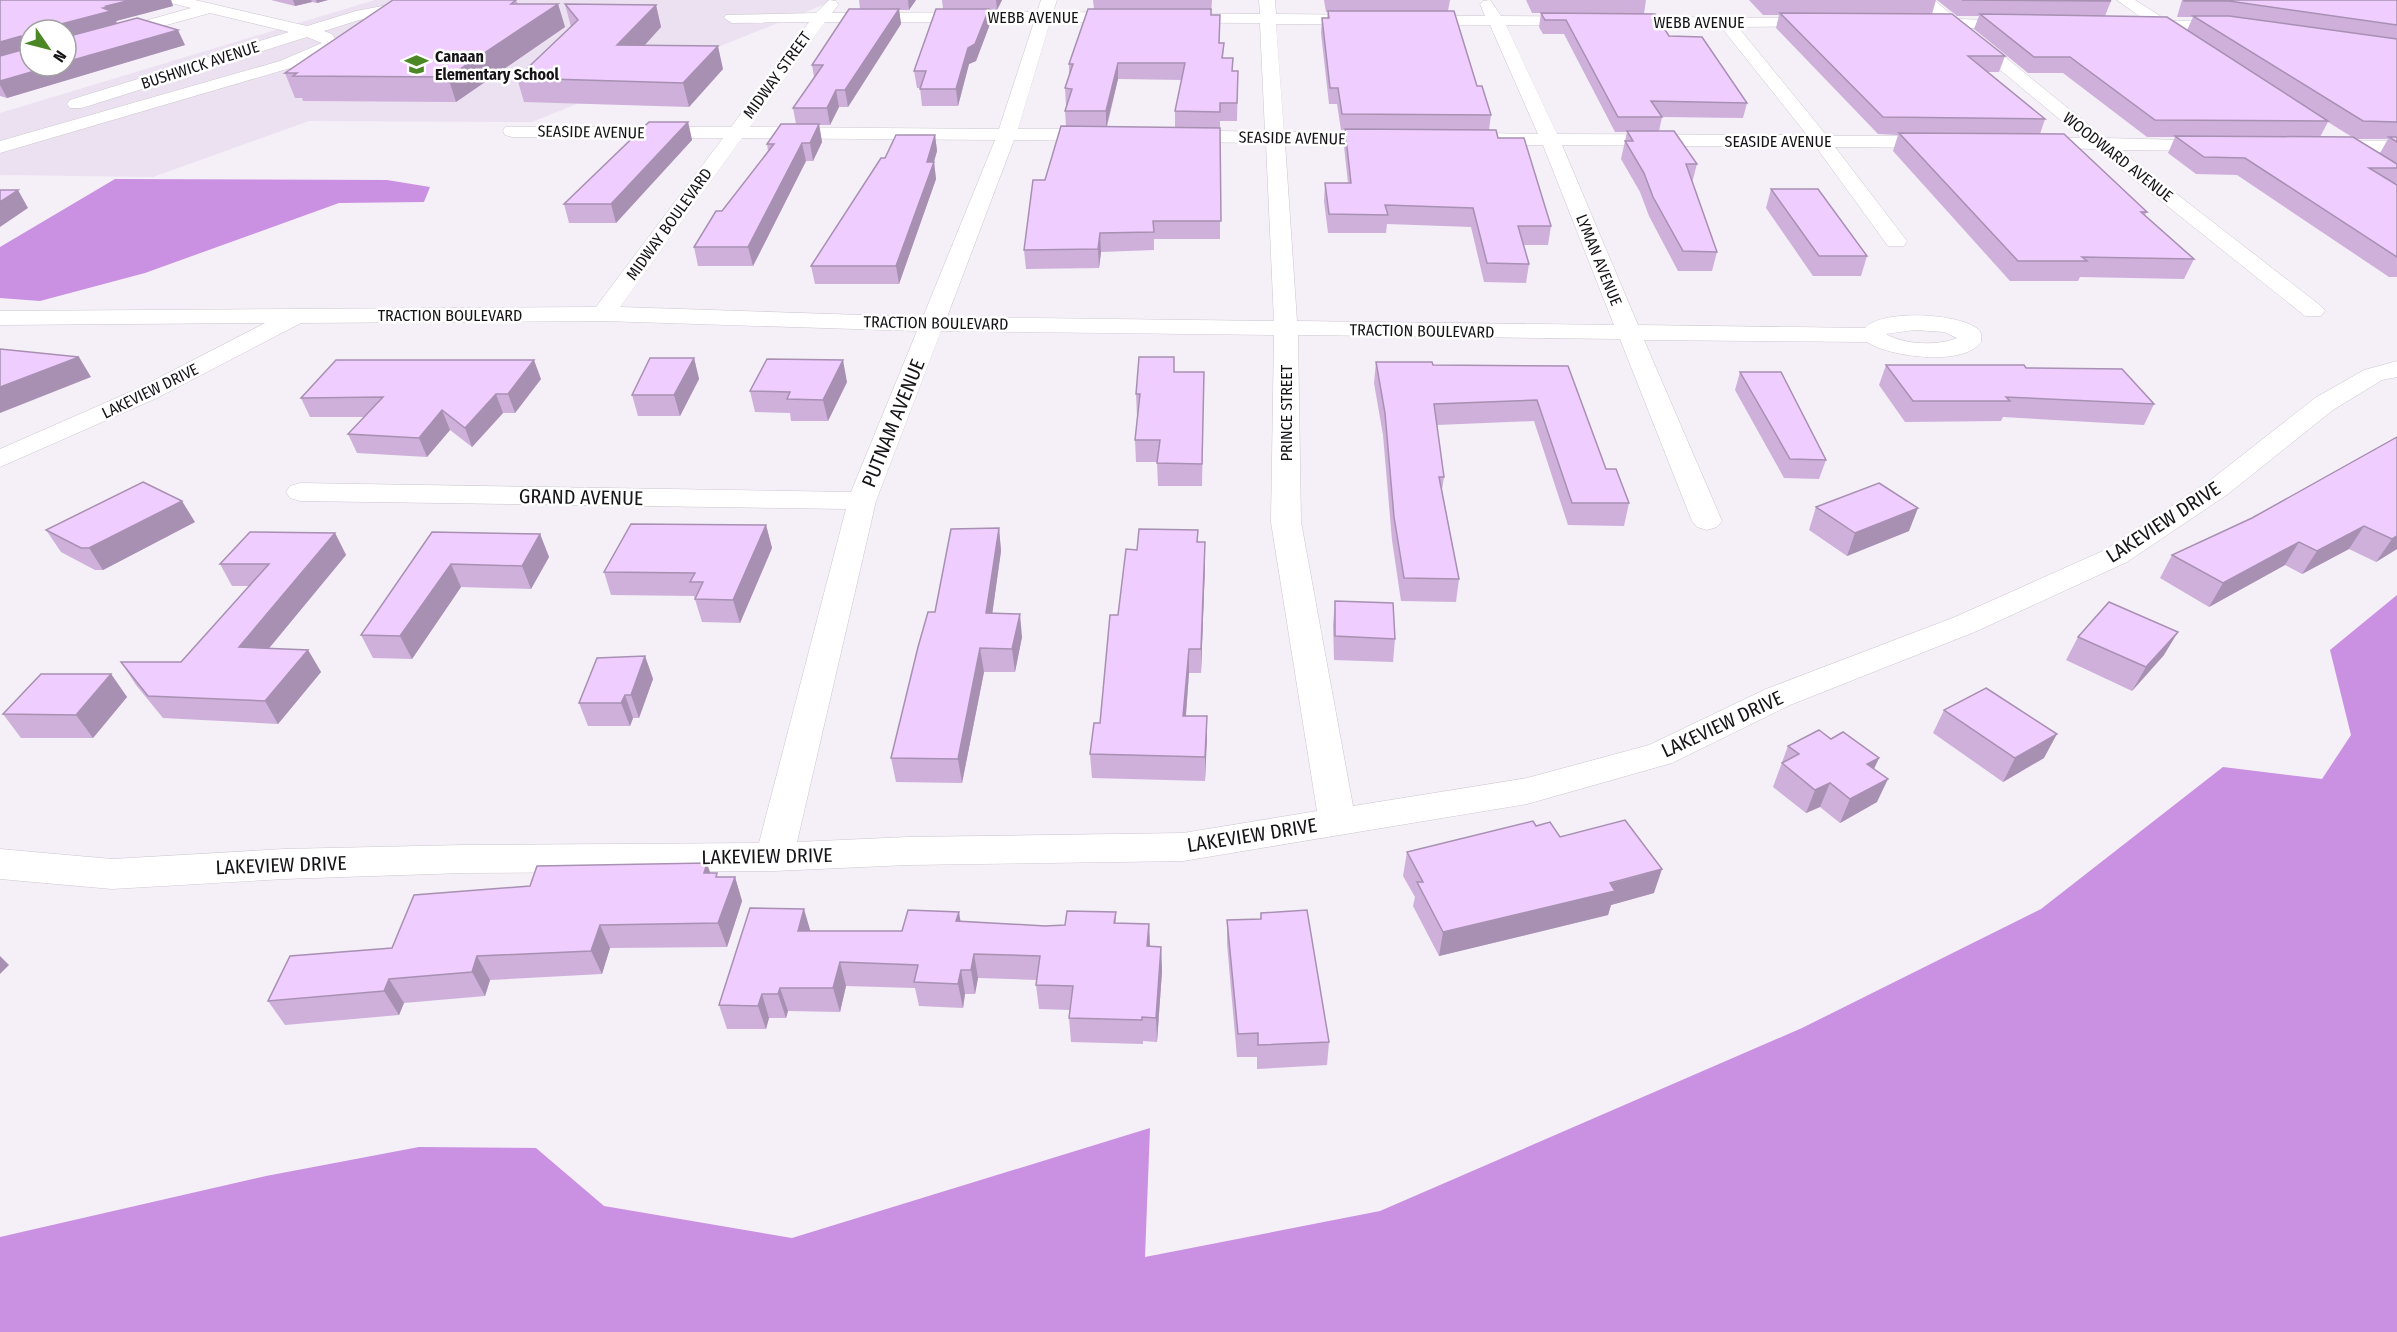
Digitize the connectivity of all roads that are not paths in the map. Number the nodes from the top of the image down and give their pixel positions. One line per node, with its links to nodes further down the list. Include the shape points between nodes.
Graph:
1 (176, 0): 8 (street, BUSHWICK AVENUE)
2 (236, 0): 8 (street)
3 (1486, 0): 14 (street, LYMAN AVENUE)
4 (1925, 0): 19 (street, WOODWARD AVENUE)
5 (2125, 0): 22 (street)
6 (439, 2): 24 (street, via 370,12)
7 (831, 3): 12 (street, MIDWAY STREET)
8 (210, 8): 24 (street, BUSHWICK AVENUE); 25 (street)
9 (1046, 8): 11 (street, WEBB AVENUE); 12 (street, WEBB AVENUE); 33 (street, PUTNAM AVENUE)
10 (1690, 8): 15 (street)
11 (1268, 9): 14 (street, WEBB AVENUE); 36 (street, PRINCE STREET)
12 (819, 17): 13 (street, WEBB AVENUE); 32 (street, MIDWAY STREET)
13 (732, 18)
14 (1496, 22): 15 (street, WEBB AVENUE); 39 (street, LYMAN AVENUE)
15 (1701, 22): 16 (street, WEBB AVENUE)
16 (1725, 22): 17 (street, WEBB AVENUE); 40 (street)
17 (1833, 23)
18 (1904, 23): 19 (street)
19 (1952, 23): 20 (street); 43 (street, WOODWARD AVENUE)
20 (2034, 24)
21 (2117, 25): 22 (street)
22 (2164, 26): 23 (street, via 2222,24); 26 (street)
23 (2245, 28)
24 (306, 31): 27 (street, BUSHWICK AVENUE); 28 (street, via 326,37 331,44 319,52)
25 (78, 45)
26 (2193, 45)
27 (191, 69): 28 (street); 29 (street, BUSHWICK AVENUE)
28 (228, 81): 47 (street)
29 (56, 110)
30 (2317, 127): 46 (street)
31 (512, 131): 32 (street, SEASIDE AVENUE)
32 (736, 134): 33 (street, SEASIDE AVENUE); 52 (street, MIDWAY BOULEVARD)
33 (1007, 134): 34 (street, SEASIDE AVENUE); 55 (street, PUTNAM AVENUE)
34 (1123, 136)
35 (1158, 136): 36 (street, SEASIDE AVENUE)
36 (1275, 138): 37 (street, SEASIDE AVENUE); 56 (street, PRINCE STREET)
37 (1406, 139)
38 (1466, 139): 39 (street, SEASIDE AVENUE)
39 (1550, 140): 40 (street, SEASIDE AVENUE); 57 (street, LYMAN AVENUE)
40 (1821, 141): 41 (street, SEASIDE AVENUE); 50 (street)
41 (1961, 143)
42 (2008, 143): 43 (street)
43 (2101, 144): 44 (street); 51 (street, WOODWARD AVENUE)
44 (2230, 145)
45 (2300, 146): 46 (street)
46 (2346, 146): 48 (street); 49 (street)
47 (0, 147)
48 (2397, 147)
49 (2372, 162)
50 (1896, 241)
51 (2313, 311)
52 (603, 314): 53 (street, TRACTION BOULEVARD); 55 (street, TRACTION BOULEVARD)
53 (297, 316): 54 (street, TRACTION BOULEVARD); 60 (street, LAKEVIEW DRIVE, via 148,393)
54 (0, 318)
55 (933, 324): 56 (street, TRACTION BOULEVARD); 62 (street, PUTNAM AVENUE)
56 (1286, 328): 57 (street, TRACTION BOULEVARD); 64 (street, PRINCE STREET, via 1286,522)
57 (1629, 334): 58 (street, TRACTION BOULEVARD); 63 (street, LYMAN AVENUE)
58 (1872, 335)
59 (2397, 369): 64 (street, LAKEVIEW DRIVE, via 2373,375 2324,404 2218,488 2116,556 1966,624 1778,697 1660,754 1527,791)
60 (0, 459)
61 (300, 492): 62 (street, GRAND AVENUE)
62 (862, 501): 65 (street, PUTNAM AVENUE)
63 (1707, 521)
64 (1337, 822): 65 (street, LAKEVIEW DRIVE, via 1183,847)
65 (774, 857): 66 (street, LAKEVIEW DRIVE, via 427,860 112,874)
66 (0, 864)

